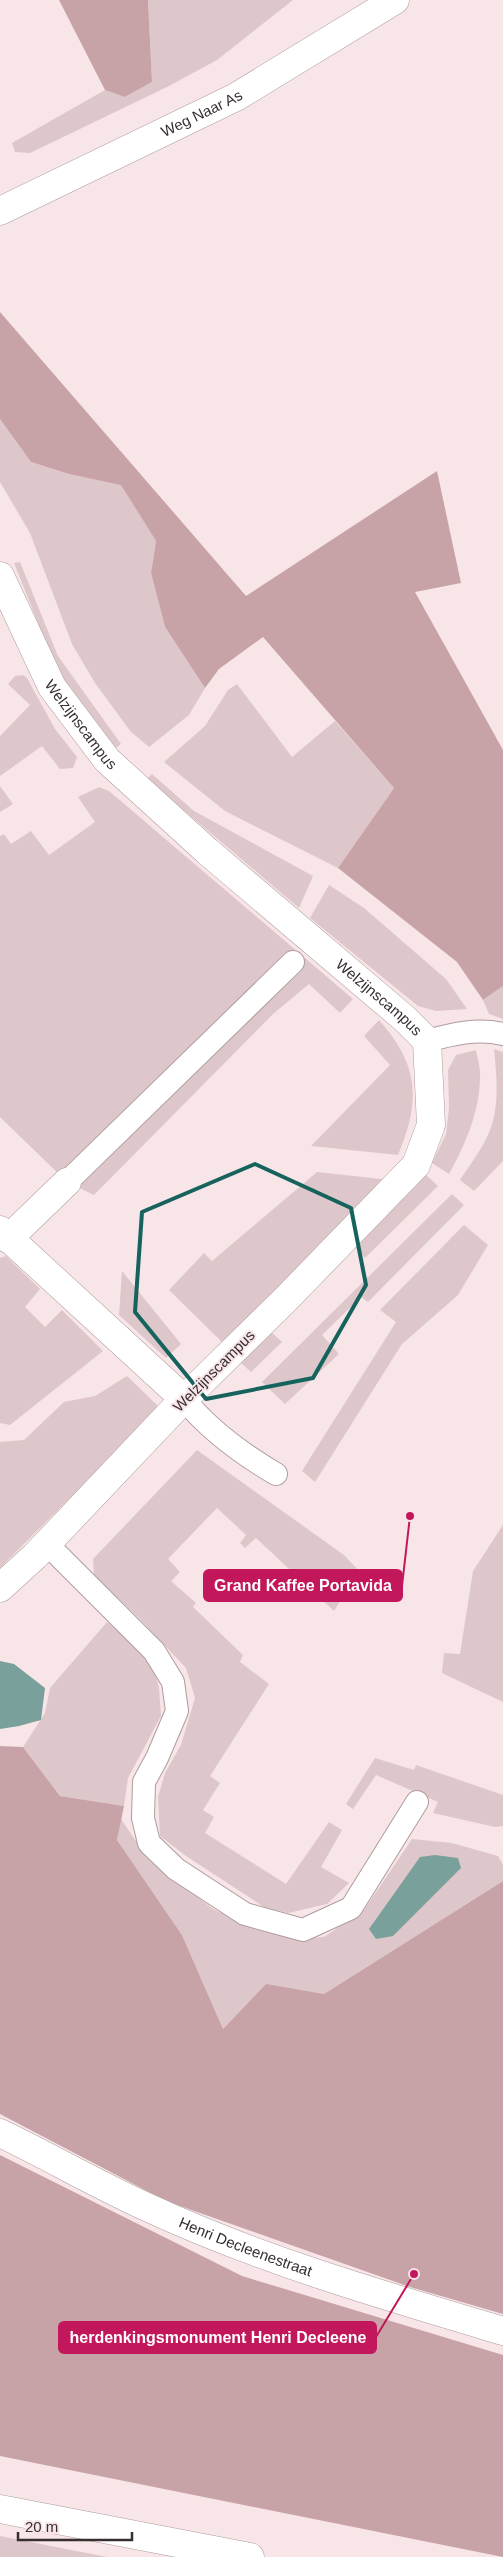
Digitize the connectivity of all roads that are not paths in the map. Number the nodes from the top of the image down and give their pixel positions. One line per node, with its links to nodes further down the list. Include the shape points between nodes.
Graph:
1 (395, 0): 2 (street, Weg Naar As, via 236,97)
2 (0, 211)
3 (0, 576): 6 (street, Welzijnscampus, via 52,687 107,760 405,1019)
4 (293, 962): 7 (lane)
5 (503, 1034): 6 (lane, via 485,1030)
6 (426, 1041): 9 (street, Welzijnscampus, via 431,1125 416,1165)
7 (67, 1182): 8 (street)
8 (4, 1235): 9 (street)
9 (184, 1399): 10 (lane, via 231,1444); 11 (street, Welzijnscampus)
10 (276, 1474)
11 (47, 1544): 12 (street, Welzijnscampus); 13 (lane, via 154,1652 173,1682 177,1711 144,1782 143,1818 149,1843 176,1869 245,1914 303,1930 351,1908)
12 (0, 1588)
13 (417, 1802)
14 (0, 2133): 15 (street, Henri Decleenestraat, via 149,2208 233,2242 387,2296)
15 (503, 2331)
16 (0, 2509): 17 (street)
17 (250, 2557)

